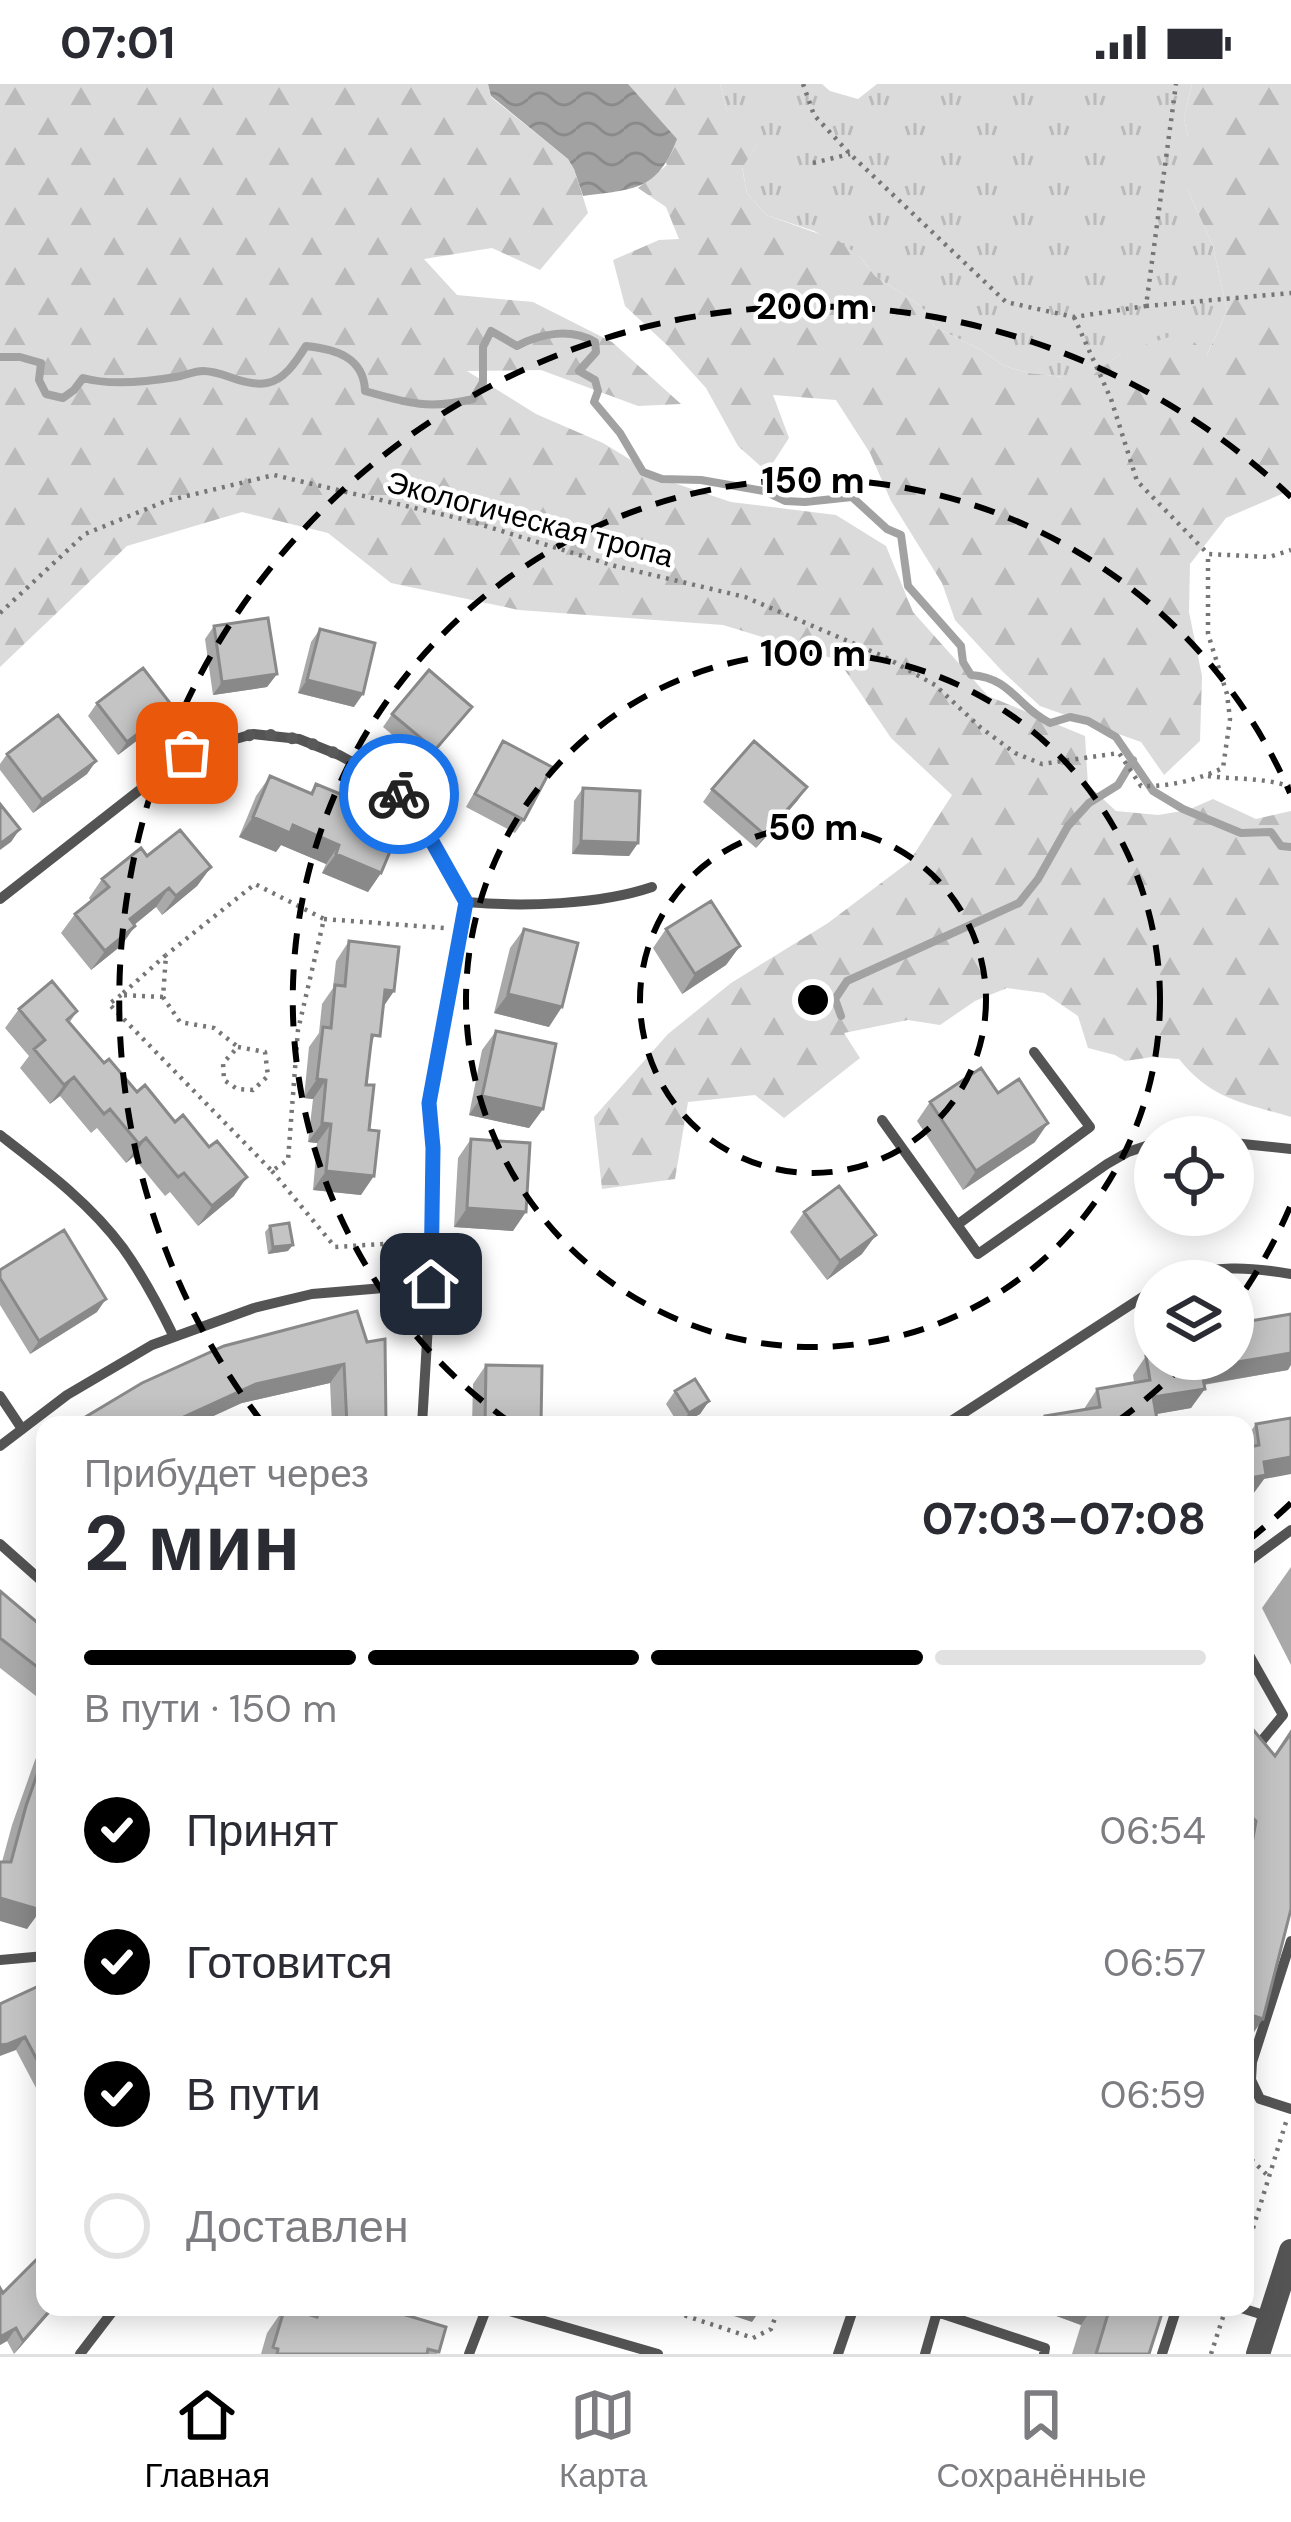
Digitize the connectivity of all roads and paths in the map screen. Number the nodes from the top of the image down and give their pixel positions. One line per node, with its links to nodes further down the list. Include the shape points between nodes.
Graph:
1 (803, 84): 3 (path, via 814,115)
2 (1176, 84): 6 (path)
3 (850, 154): 4 (path); 7 (path, via 1006,302)
4 (813, 163)
5 (1291, 293): 6 (path)
6 (1145, 306): 7 (path)
7 (1074, 317): 9 (path, via 1137,481)
8 (1291, 550): 9 (path)
9 (1208, 554): 11 (path, via 1208,634 1230,718 1223,768)
10 (0, 613): 11 (path, Экологическая тропа, via 85,534 166,501 274,475 745,597 886,658 935,686 1015,753 1042,764 1119,753 1141,787)
11 (1206, 776): 12 (path)
12 (1291, 787)
13 (652, 887): 15 (lane, via 619,898)
14 (0, 899): 15 (lane, via 187,753 253,734 299,739 379,776 411,804)
15 (466, 902): 17 (lane)
16 (324, 919): 17 (path); 18 (path, via 255,884); 28 (path, via 298,1030 288,1160)
17 (460, 930): 30 (lane, via 429,1103)
18 (166, 955): 19 (path); 20 (path)
19 (121, 994): 20 (path); 28 (path, via 109,1004)
20 (163, 997): 21 (path, via 180,1022 214,1028)
21 (238, 1047): 21 (path, via 265,1052 268,1076 253,1090 224,1081 223,1063)
22 (1034, 1052): 29 (lane, via 1090,1127)
23 (882, 1120): 29 (lane)
24 (0, 1135): 35 (lane, via 122,1246)
25 (1254, 1145): 26 (lane)
26 (1291, 1149)
27 (1134, 1150): 29 (lane, via 978,1254)
28 (272, 1171): 30 (path, via 335,1247)
29 (957, 1225)
30 (433, 1241): 33 (lane)
31 (1254, 1268): 32 (lane)
32 (1291, 1274)
33 (431, 1284): 35 (lane, via 311,1294); 38 (lane)
34 (1134, 1302): 39 (lane)
35 (174, 1336): 37 (lane)
36 (0, 1396): 41 (lane)
37 (39, 1416)
38 (422, 1416)
39 (959, 1416)
40 (36, 1418): 41 (lane)
41 (22, 1429): 42 (lane)
42 (0, 1446)
43 (1291, 1530): 45 (lane)
44 (0, 1544): 46 (lane)
45 (1254, 1557)
46 (36, 1576)
47 (1254, 1664): 48 (lane, via 1282,1715)
48 (1254, 1750)
49 (1291, 1941): 52 (lane)
50 (36, 1957): 51 (lane)
51 (0, 1960)
52 (1254, 2056)
53 (1254, 2086): 54 (lane, via 1260,2099)
54 (1290, 2109): 56 (path)
55 (1254, 2161): 56 (path)
56 (1269, 2177): 57 (path)
57 (1254, 2225)
58 (1291, 2251): 70 (street)
59 (1254, 2312): 70 (lane)
60 (109, 2316): 71 (lane)
61 (494, 2316): 72 (lane)
62 (527, 2316): 73 (lane)
63 (686, 2316): 64 (path, via 753,2338 771,2329)
64 (776, 2316)
65 (851, 2316): 74 (lane)
66 (936, 2316): 75 (lane)
67 (949, 2316): 76 (lane, via 1046,2348)
68 (1174, 2316): 77 (lane)
69 (1224, 2316): 78 (path)
70 (1270, 2317): 79 (street)
71 (80, 2354)
72 (469, 2354)
73 (658, 2354)
74 (838, 2354)
75 (925, 2354)
76 (1044, 2354)
77 (1162, 2354)
78 (1211, 2354)
79 (1258, 2354)

